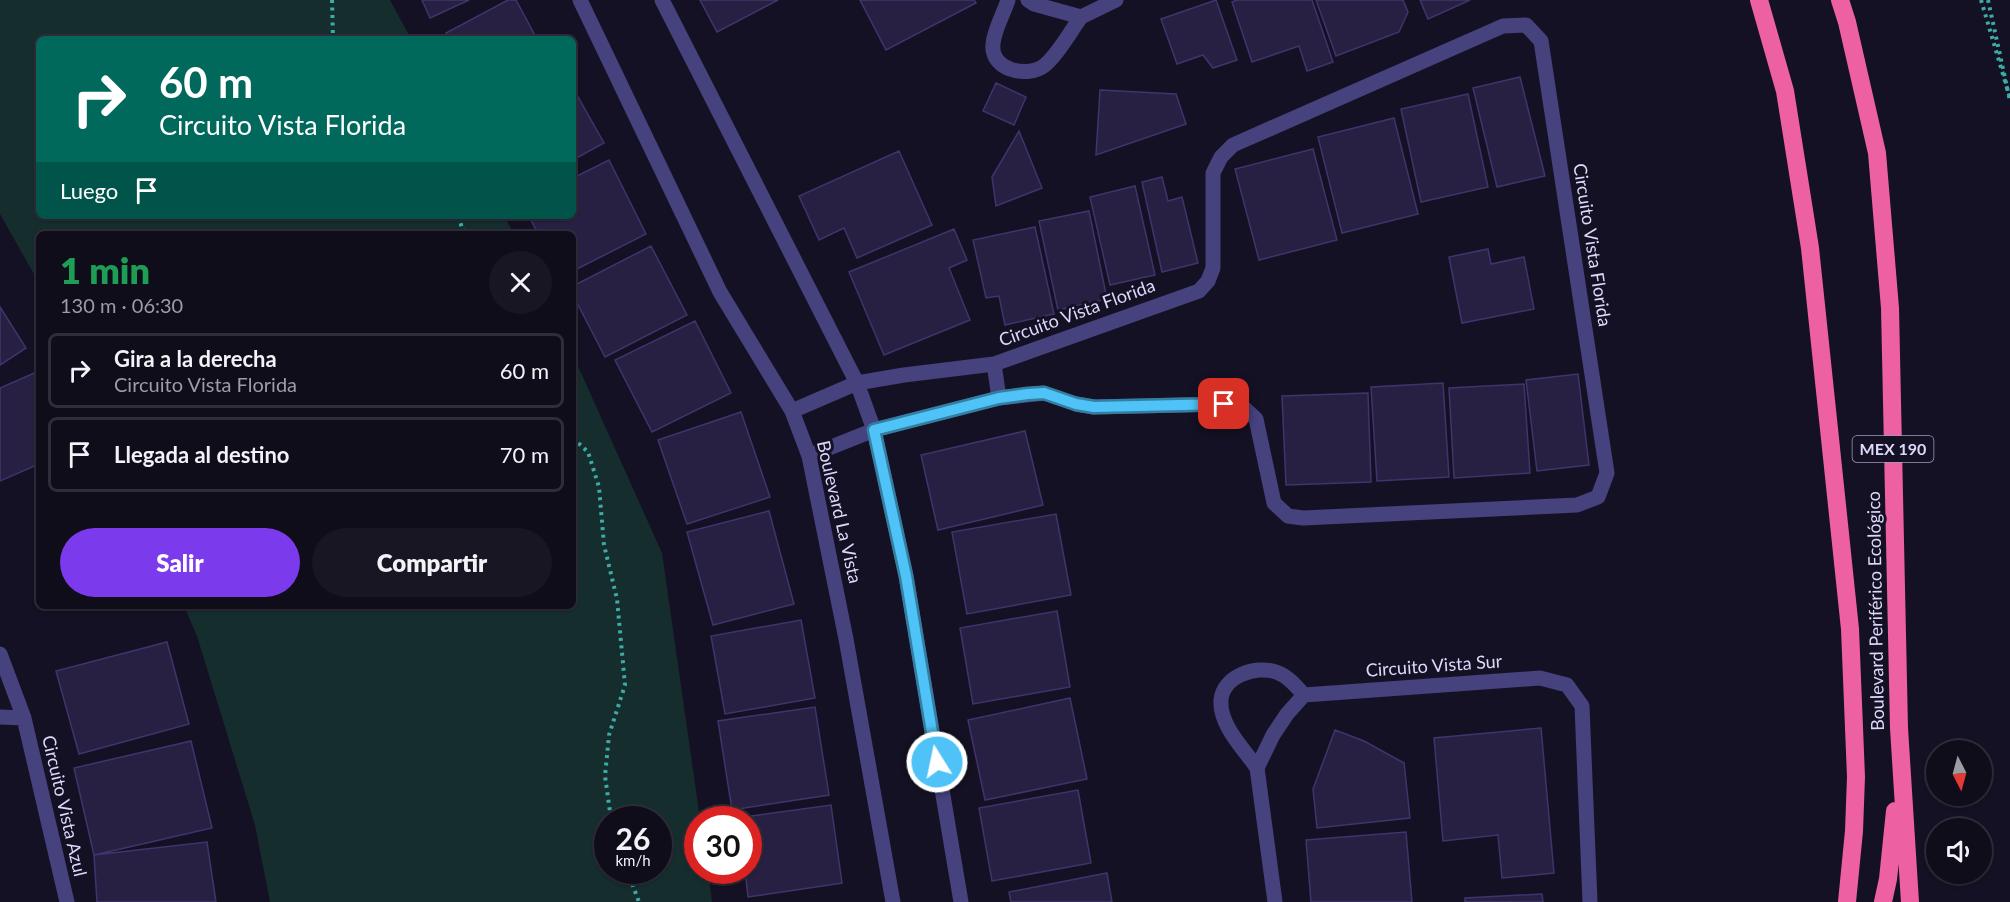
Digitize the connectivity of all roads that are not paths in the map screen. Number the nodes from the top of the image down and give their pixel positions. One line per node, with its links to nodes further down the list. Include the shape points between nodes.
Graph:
1 (580, 0): 12 (street, Boulevard La Vista, via 720,292)
2 (662, 0): 10 (street)
3 (1008, 0): 8 (street, via 993,45 995,57 1005,68 1020,72 1037,70 1046,64)
4 (1028, 0): 8 (street)
5 (1116, 0): 8 (street)
6 (1759, 0): 26 (highway, via 1785,91 1810,248 1850,629 1856,777)
7 (1840, 0): 19 (highway, Boulevard Periférico Ecológico / MEX 190, via 1877,153 1889,296)
8 (1081, 17)
9 (994, 364): 10 (street, Circuito Vista Florida); 11 (street); 11 (street, Circuito Vista Florida, via 1199,291 1212,268 1212,173 1233,146 1503,26 1526,25 1541,41 1607,473 1598,497 1577,505 1288,516 1274,503 1256,419 1243,407 1094,407 1044,393)
10 (857, 383): 12 (street, Circuito Vista Florida); 13 (street)
11 (999, 398): 13 (street, Circuito Vista Florida)
12 (792, 411): 14 (street, Boulevard La Vista)
13 (874, 430): 14 (street, Circuito Vista Florida); 23 (street, via 906,576)
14 (809, 456): 22 (street, Boulevard La Vista)
15 (0, 654): 18 (street, Circuito Vista Azul)
16 (1304, 695): 20 (street, via 1273,735); 20 (street, via 1290,679 1259,670 1239,675 1226,686 1221,700 1224,718); 25 (street, Circuito Vista Sur, via 1540,678 1567,685 1582,706)
17 (0, 717): 18 (street, Circuito Vista Azul)
18 (24, 718): 21 (street, Circuito Vista Azul)
19 (1899, 728): 27 (highway, via 1894,821); 28 (highway, Boulevard Periférico Ecológico / MEX 190)
20 (1257, 768): 24 (street)
21 (67, 902)
22 (893, 902)
23 (961, 902)
24 (1275, 902)
25 (1590, 902)
26 (1847, 902)
27 (1883, 902)
28 (1910, 902)

